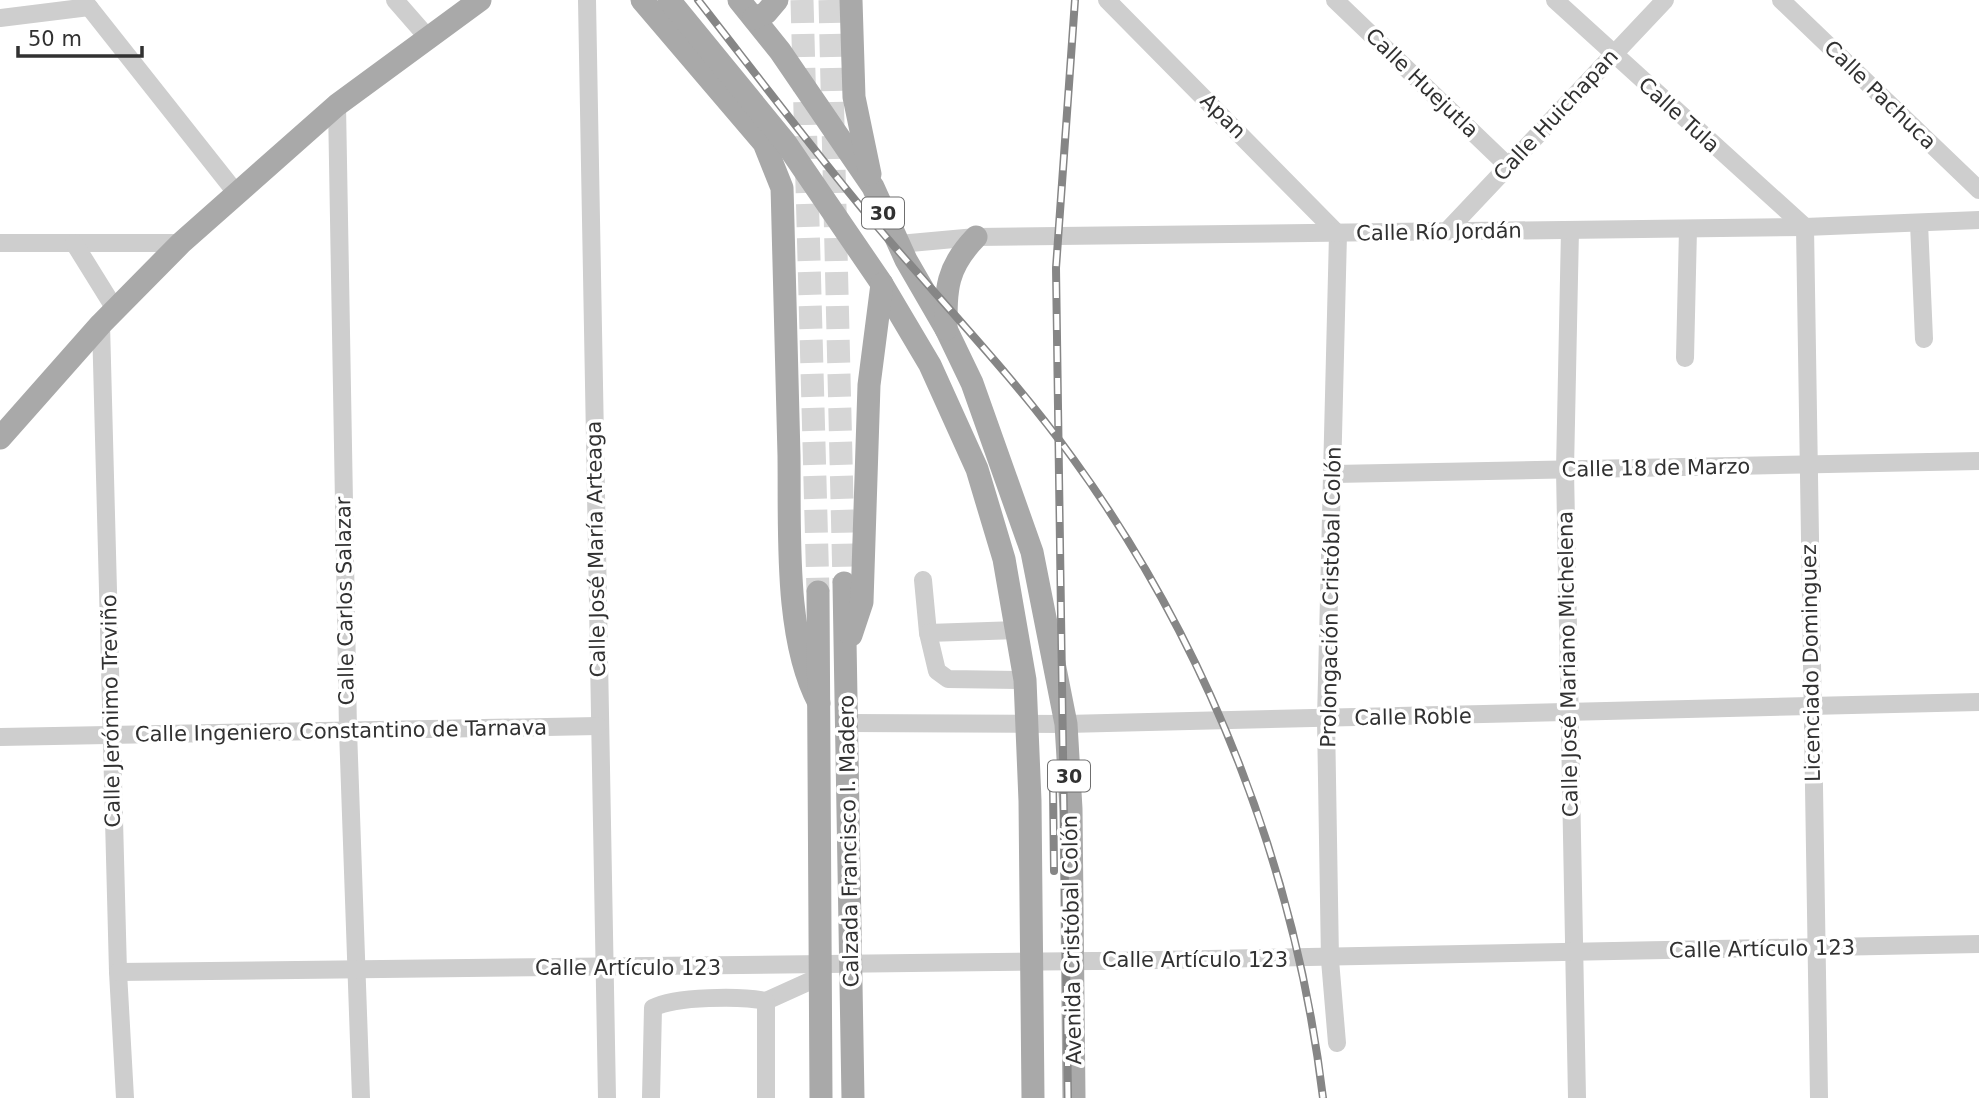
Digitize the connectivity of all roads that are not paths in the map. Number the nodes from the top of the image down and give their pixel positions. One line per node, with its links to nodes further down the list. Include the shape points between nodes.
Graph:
1 (16, 0): 16 (street)
2 (395, 0): 18 (street)
3 (480, 0): 18 (main road)
4 (587, 0): 64 (street, Calle José María Arteaga)
5 (642, 0): 57 (main road, via 764,143 782,188 796,619 806,678)
6 (669, 0): 37 (main road, Avenida Cristóbal Colón / 30, via 785,142)
7 (739, 0): 17 (main road, 30)
8 (777, 0): 17 (main road)
9 (851, 0): 22 (main road, via 854,97)
10 (1107, 0): 31 (street, Apan)
11 (1335, 0): 21 (street, Calle Huejutla)
12 (1555, 0): 19 (street, Calle Tula)
13 (1665, 0): 19 (street, Calle Huichapan)
14 (1781, 0): 23 (street, Calle Pachuca)
15 (92, 4): 16 (street); 24 (street)
16 (4, 18)
17 (754, 18): 22 (main road, Avenida Cristóbal Colón / 30)
18 (429, 39): 20 (main road)
19 (1613, 55): 21 (street, Calle Huichapan); 27 (street, Calle Tula)
20 (337, 105): 24 (main road); 65 (street, Calle Carlos Salazar)
21 (1508, 166): 30 (street, Calle Huichapan)
22 (873, 187): 36 (main road, Avenida Cristóbal Colón / 30)
23 (1979, 190)
24 (237, 194): 35 (main road)
25 (1979, 220): 26 (street, Calle Río Jordán)
26 (1919, 223): 27 (street, Calle Río Jordán); 40 (street)
27 (1804, 228): 28 (street, Calle Río Jordán); 45 (street, Licenciado Dominguez)
28 (1688, 229): 29 (street, Calle Río Jordán); 41 (street)
29 (1570, 230): 30 (street, Calle Río Jordán); 47 (street, Calle José Mariano Michelena)
30 (1447, 231): 31 (street, Calle Río Jordán)
31 (1338, 234): 32 (street, Calle Río Jordán); 48 (street, Prolongación Cristóbal Colón)
32 (976, 237): 36 (street, Calle Río Jordán); 39 (main road, via 953,265 947,287)
33 (0, 243): 34 (street)
34 (74, 243): 35 (street); 38 (street)
35 (181, 243): 38 (main road)
36 (899, 244): 39 (main road, Avenida Cristóbal Colón / 30)
37 (882, 284): 46 (main road, Avenida Cristóbal Colón / 30, via 930,365); 54 (main road, via 869,384 862,601)
38 (108, 317): 42 (main road); 66 (street, Calle Jerónimo Treviño)
39 (946, 329): 44 (main road, Avenida Cristóbal Colón / 30)
40 (1924, 339)
41 (1685, 358)
42 (0, 438)
43 (1979, 461): 45 (street, Calle 18 de Marzo)
44 (1002, 462): 46 (main road); 63 (main road, Avenida Cristóbal Colón / 30, via 1032,552)
45 (1809, 465): 47 (street, Calle 18 de Marzo); 58 (street, Licenciado Dominguez)
46 (977, 469): 52 (main road, Avenida Cristóbal Colón / 30, via 1004,559)
47 (1565, 470): 48 (street, Calle 18 de Marzo); 59 (street, Calle José Mariano Michelena)
48 (1334, 474): 60 (street, Prolongación Cristóbal Colón)
49 (923, 580): 53 (street)
50 (844, 583): 54 (main road, Calzada Francisco I. Madero)
51 (818, 592): 57 (main road, Calzada Francisco I. Madero)
52 (1018, 630): 53 (street); 55 (main road, Avenida Cristóbal Colón / 30)
53 (928, 633): 55 (street, via 937,671 948,679)
54 (846, 648): 61 (main road, Calzada Francisco I. Madero)
55 (1025, 680): 62 (main road, Avenida Cristóbal Colón / 30)
56 (1979, 702): 58 (street, Calle Roble)
57 (819, 703): 78 (main road, Calzada Francisco I. Madero)
58 (1811, 706): 59 (street, Calle Roble); 69 (street, Licenciado Dominguez)
59 (1568, 713): 60 (street, Calle Roble); 70 (street, Calle José Mariano Michelena)
60 (1326, 719): 63 (street, Calle Roble); 72 (street, Prolongación Cristóbal Colón)
61 (847, 723): 62 (street, Calle Roble); 74 (main road, Calzada Francisco I. Madero)
62 (1028, 724): 63 (street, Calle Roble); 71 (main road, Avenida Cristóbal Colón / 30)
63 (1066, 724): 73 (main road, Avenida Cristóbal Colón / 30)
64 (598, 726): 65 (street, Calle Ingeniero Constantino de Tarnava); 75 (street, Calle José María Arteaga)
65 (348, 730): 66 (street, Calle Ingeniero Constantino de Tarnava); 76 (street, Calle Carlos Salazar)
66 (111, 736): 67 (street, Calle Ingeniero Constantino de Tarnava); 77 (street, Calle Jerónimo Treviño)
67 (0, 737)
68 (1979, 944): 69 (street, Calle Artículo 123)
69 (1816, 948): 70 (street, Calle Artículo 123); 91 (street, Licenciado Dominguez)
70 (1573, 953): 72 (street, Calle Artículo 123); 90 (street, Calle José Mariano Michelena)
71 (1030, 960): 73 (street, Calle Artículo 123); 74 (street, Calle Artículo 123); 88 (main road, Avenida Cristóbal Colón / 30)
72 (1330, 960): 73 (street, Calle Artículo 123); 80 (street, Prolongación Cristóbal Colón)
73 (1072, 961): 89 (main road, Avenida Cristóbal Colón / 30)
74 (850, 966): 78 (street, Calle Artículo 123); 87 (main road, Calzada Francisco I. Madero)
75 (604, 968): 76 (street, Calle Artículo 123); 78 (street, Calle Artículo 123); 83 (street, Calle José María Arteaga)
76 (356, 970): 77 (street, Calle Artículo 123); 82 (street, Calle Carlos Salazar)
77 (118, 972): 81 (street, Calle Jerónimo Treviño)
78 (819, 972): 79 (street); 86 (main road, Calzada Francisco I. Madero)
79 (766, 1000): 84 (street, via 725,999 653,1008); 85 (street)
80 (1337, 1043)
81 (125, 1098)
82 (361, 1098)
83 (607, 1098)
84 (651, 1098)
85 (766, 1098)
86 (821, 1098)
87 (853, 1098)
88 (1033, 1098)
89 (1074, 1098)
90 (1577, 1098)
91 (1819, 1098)

